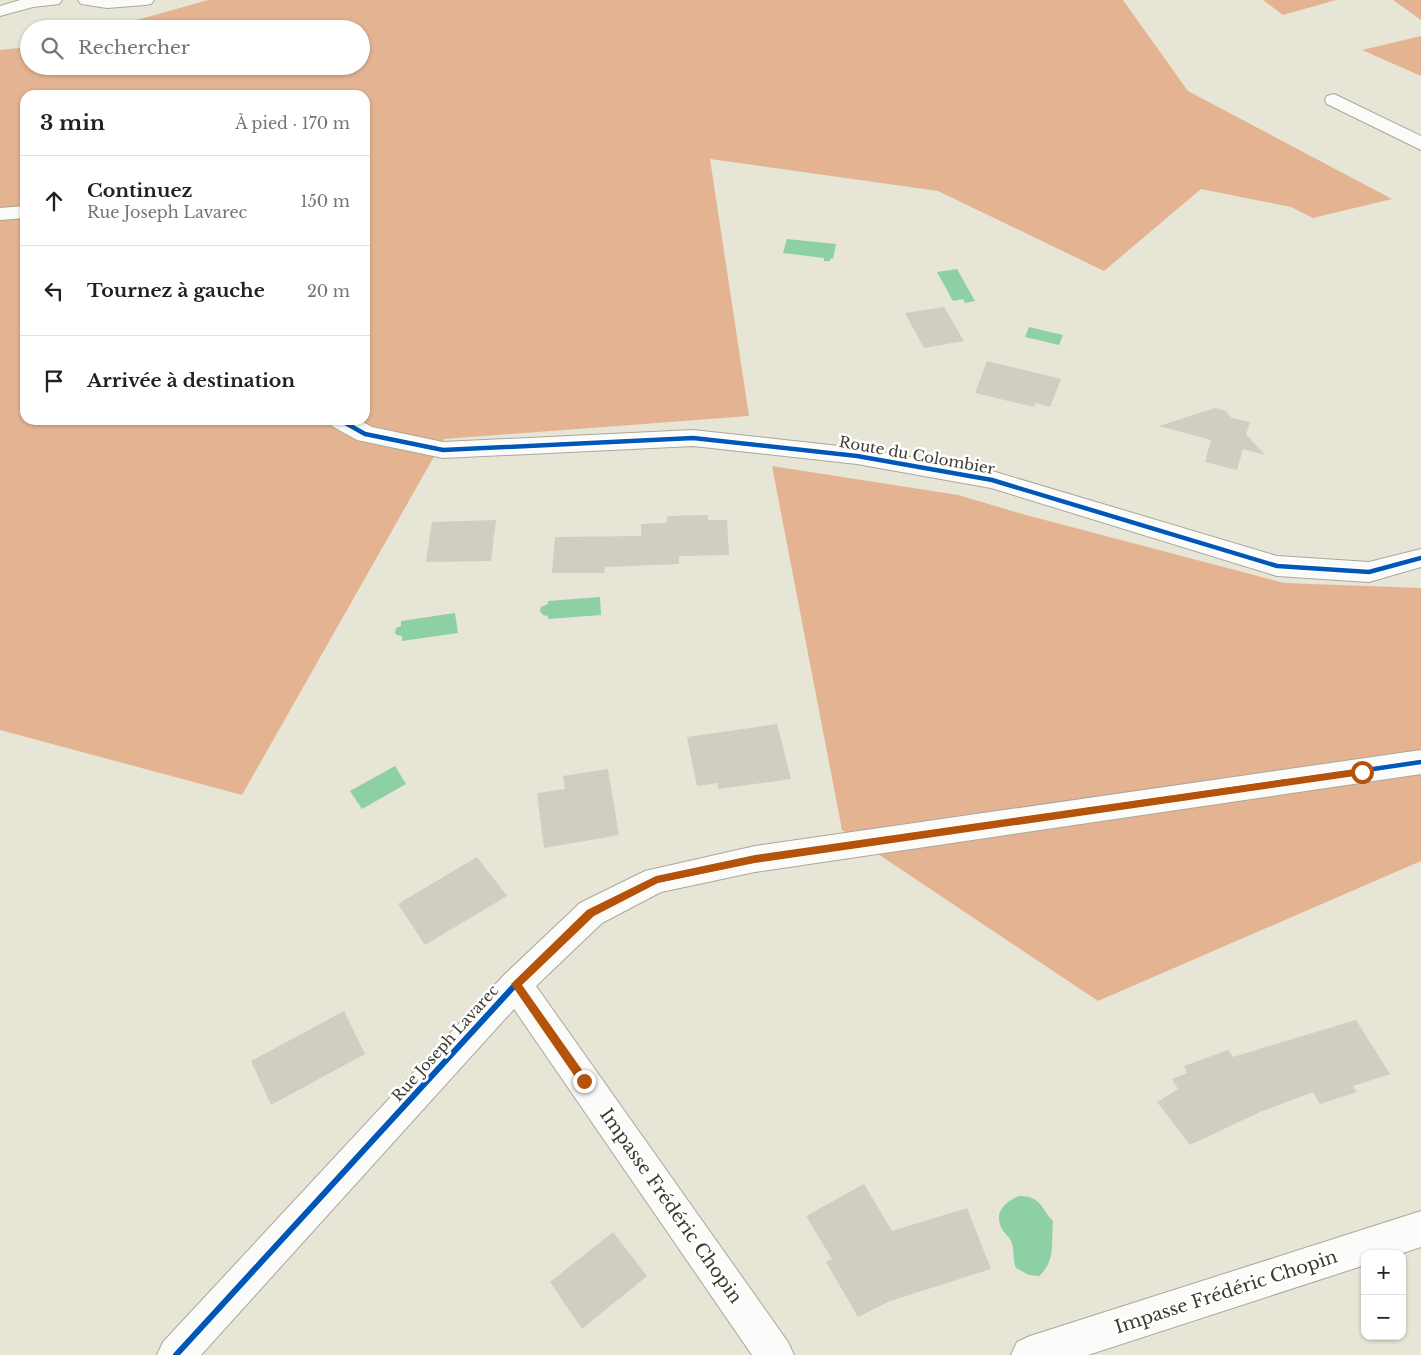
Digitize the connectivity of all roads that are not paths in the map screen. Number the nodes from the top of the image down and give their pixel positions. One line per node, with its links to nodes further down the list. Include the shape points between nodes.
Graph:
1 (53, 0): 4 (street)
2 (87, 0): 3 (street, via 107,3)
3 (145, 0)
4 (0, 11)
5 (1334, 100): 6 (street)
6 (1421, 144)
7 (20, 212): 8 (street)
8 (0, 214)
9 (349, 425): 10 (street, Route du Colombier, via 365,434 444,450 693,438 857,456 992,480 1277,566 1369,572)
10 (1421, 558)
11 (1421, 762): 12 (street, Rue Joseph Lavarec, via 755,859 656,880 590,913)
12 (516, 984): 14 (street, Rue Joseph Lavarec); 15 (street, Impasse Frédéric Chopin)
13 (1421, 1229): 16 (street, Impasse Frédéric Chopin)
14 (176, 1355)
15 (775, 1355)
16 (1030, 1355)

